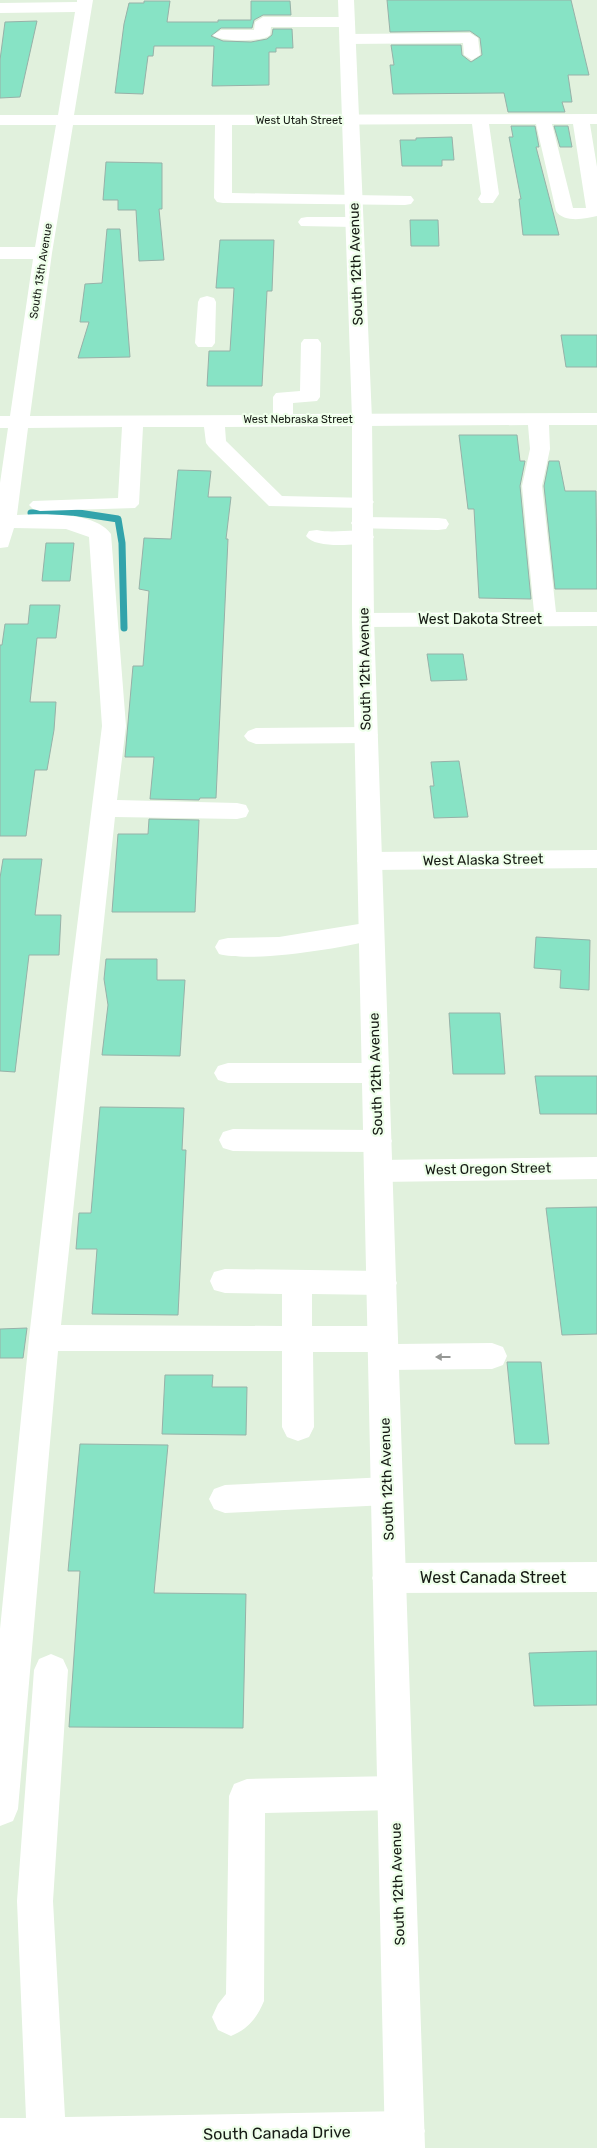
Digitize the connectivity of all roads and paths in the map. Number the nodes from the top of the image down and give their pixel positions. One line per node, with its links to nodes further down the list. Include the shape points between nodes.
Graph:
1 (346, 0): 4 (street, South 12th Avenue)
2 (85, 4): 3 (street); 9 (street, South 13th Avenue)
3 (0, 8)
4 (347, 30): 5 (street, via 263,22 262,35); 6 (street, via 470,38); 11 (street, South 12th Avenue)
5 (221, 35)
6 (472, 54)
7 (589, 119): 13 (street, West Utah Street); 13 (street, via 595,211 590,213 565,211)
8 (0, 120): 9 (street, West Utah Street)
9 (66, 120): 10 (street, West Utah Street); 20 (street, South 13th Avenue)
10 (224, 120): 11 (street, West Utah Street); 16 (street, via 223,198)
11 (349, 120): 12 (street, West Utah Street); 16 (street, South 12th Avenue)
12 (480, 120): 13 (street, West Utah Street); 14 (street, via 489,179 490,194)
13 (543, 120)
14 (486, 199)
15 (405, 200): 16 (street)
16 (354, 201): 18 (street, South 12th Avenue)
17 (307, 222): 18 (street)
18 (354, 222): 25 (street, South 12th Avenue)
19 (0, 253): 20 (street)
20 (43, 253): 30 (street, South 13th Avenue)
21 (207, 302): 22 (street)
22 (205, 343)
23 (311, 343): 28 (street, via 310,397 283,397)
24 (212, 415): 28 (street, West Nebraska Street); 29 (street, West Nebraska Street); 32 (street, via 216,443 276,502)
25 (362, 419): 26 (street, West Nebraska Street); 28 (street, West Nebraska Street); 32 (street, South 12th Avenue)
26 (538, 419): 27 (street, West Nebraska Street); 36 (street, via 540,449 532,486)
27 (597, 419)
28 (283, 420)
29 (133, 421): 30 (street, West Nebraska Street); 31 (street, via 128,504)
30 (10, 422): 31 (street, South 13th Avenue)
31 (3, 520): 40 (street, via 88,525 100,534 114,726)
32 (363, 521): 33 (street); 34 (street, via 323,538); 37 (street, South 12th Avenue)
33 (438, 524)
34 (317, 536)
35 (597, 618): 36 (street, West Dakota Street)
36 (546, 619): 37 (street, West Dakota Street)
37 (363, 620): 38 (street, South 12th Avenue)
38 (366, 735): 39 (street); 43 (street, South 12th Avenue)
39 (256, 736)
40 (104, 808): 41 (street); 55 (street)
41 (237, 811)
42 (597, 859): 43 (street, West Alaska Street)
43 (370, 861): 44 (street, South 12th Avenue)
44 (372, 931): 45 (street, via 279,946); 47 (street, South 12th Avenue)
45 (228, 947)
46 (228, 1073): 47 (street)
47 (376, 1073): 49 (street, South 12th Avenue)
48 (233, 1140): 49 (street)
49 (378, 1142): 51 (street, South 12th Avenue)
50 (597, 1168): 51 (street, West Oregon Street)
51 (378, 1171): 54 (street, South 12th Avenue)
52 (225, 1281): 53 (street)
53 (297, 1282): 54 (street); 56 (street)
54 (382, 1283): 57 (street, South 12th Avenue)
55 (44, 1338): 56 (street); 66 (street)
56 (297, 1339): 57 (street); 59 (street)
57 (383, 1348): 58 (street, one-way to 57); 60 (street, South 12th Avenue)
58 (492, 1356)
59 (298, 1427)
60 (387, 1491): 61 (street); 63 (street, South 12th Avenue)
61 (225, 1499)
62 (597, 1576): 63 (street, West Canada Street)
63 (389, 1578): 65 (street, South 12th Avenue)
64 (51, 1670): 68 (street, via 35,1900)
65 (395, 1793): 67 (street, via 247,1796 245,2001); 70 (street, South 12th Avenue)
66 (0, 1809)
67 (232, 2017)
68 (46, 2137): 69 (street, South Canada Drive); 70 (street, South Canada Drive)
69 (0, 2138)
70 (405, 2139)

